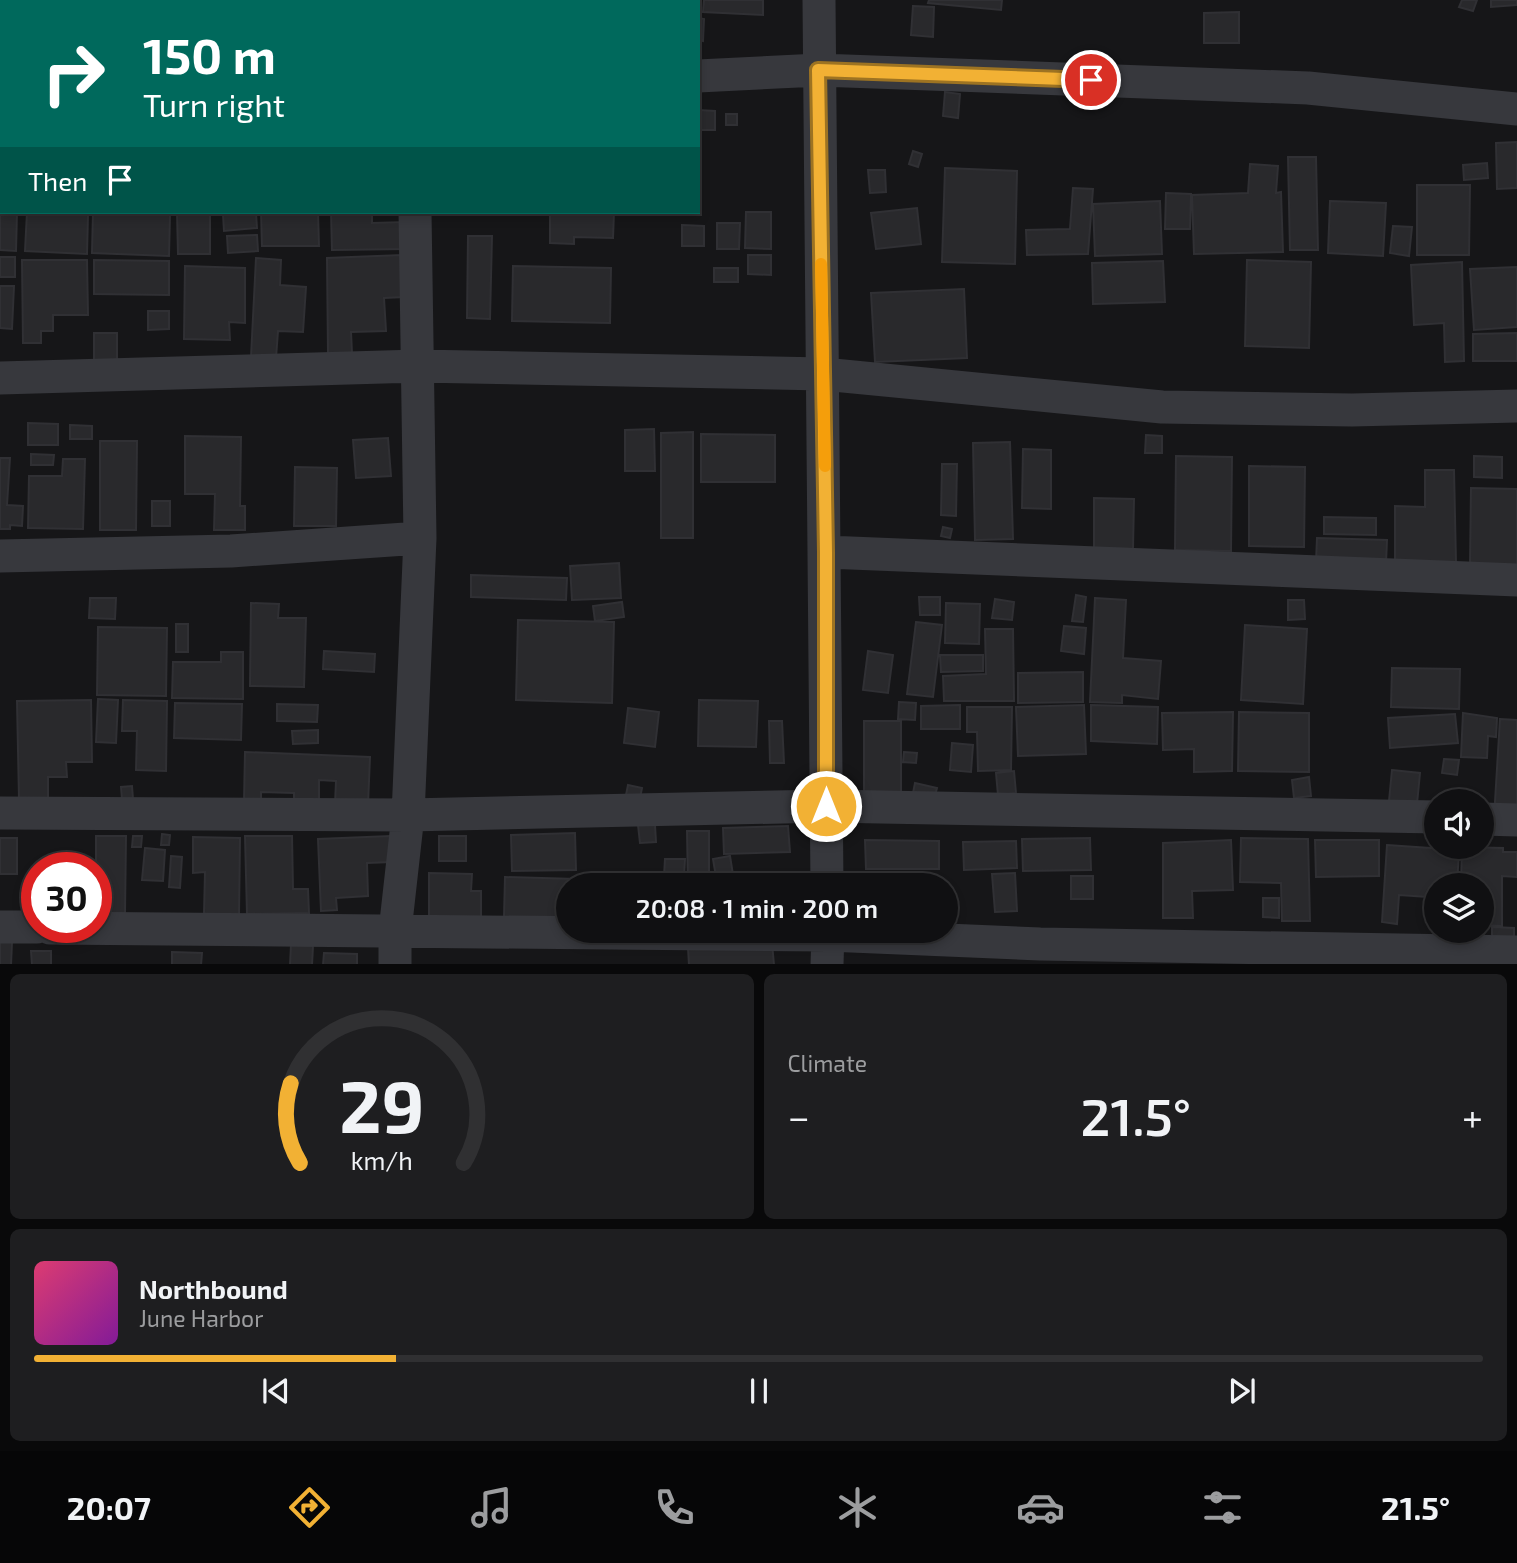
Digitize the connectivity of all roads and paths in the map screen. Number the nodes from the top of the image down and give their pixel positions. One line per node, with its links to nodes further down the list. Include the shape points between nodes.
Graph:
1 (819, 0): 2 (street)
2 (818, 70): 3 (street); 4 (street, via 1308,88); 7 (street)
3 (700, 76)
4 (1517, 109)
5 (415, 214): 6 (street)
6 (418, 366): 7 (street); 8 (street); 10 (street)
7 (823, 374): 9 (street, via 1162,407 1352,410); 11 (street)
8 (0, 378)
9 (1517, 405)
10 (420, 538): 12 (street, via 231,551); 16 (street)
11 (826, 552): 13 (street); 14 (street)
12 (0, 556)
13 (1517, 580)
14 (826, 806): 16 (street); 17 (street); 20 (street)
15 (0, 813): 16 (street)
16 (408, 815): 24 (street)
17 (1424, 817)
18 (1494, 819): 19 (street)
19 (1517, 820)
20 (827, 873)
21 (0, 927): 22 (street)
22 (21, 927)
23 (112, 929): 24 (street)
24 (396, 931): 25 (street); 27 (street)
25 (828, 944): 26 (street)
26 (1517, 952)
27 (395, 964)

